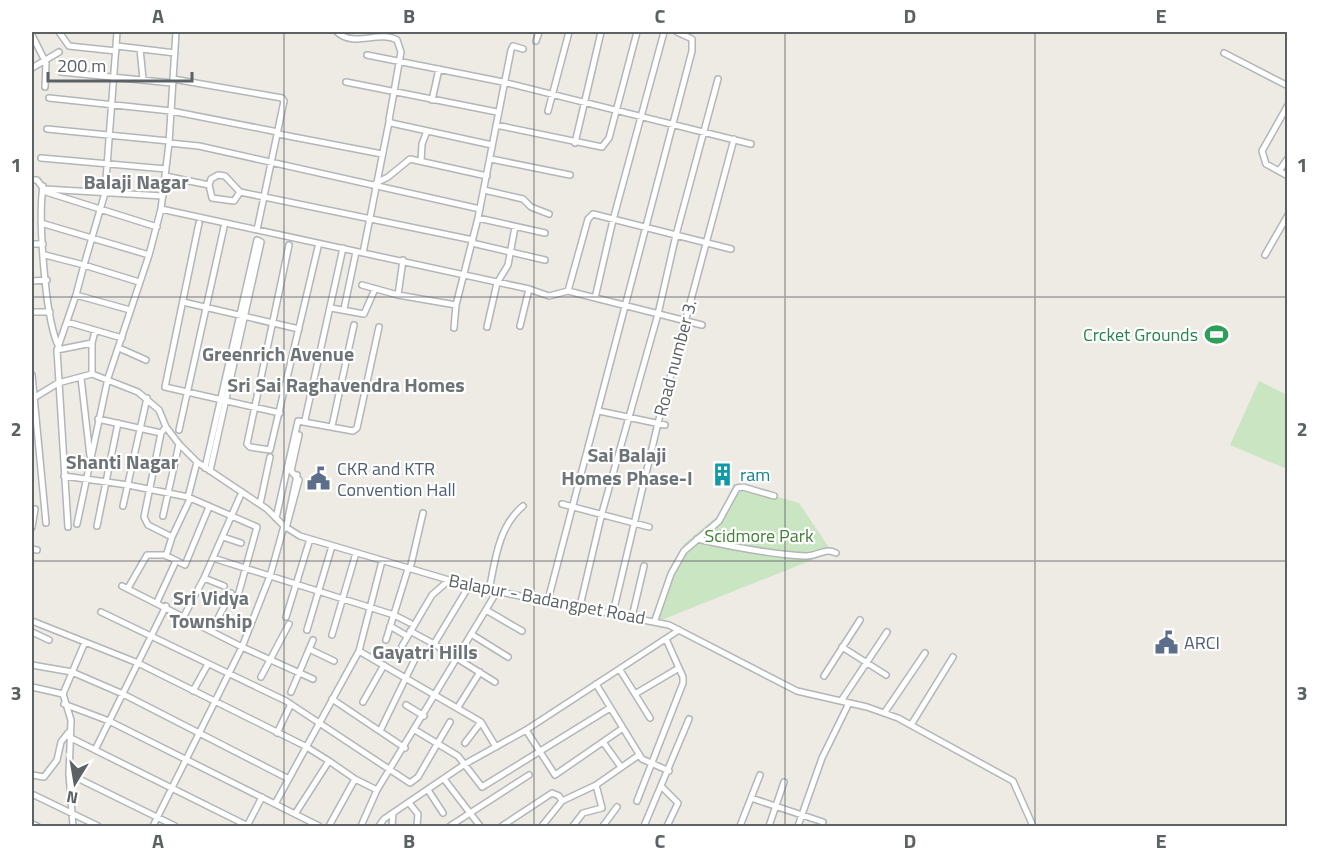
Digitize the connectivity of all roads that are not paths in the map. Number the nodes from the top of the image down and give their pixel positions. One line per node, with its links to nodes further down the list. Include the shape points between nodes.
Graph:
1 (59, 32): 13 (street, via 69,46)
2 (117, 32): 13 (street)
3 (176, 32): 17 (street)
4 (337, 32): 20 (street, via 358,39 393,38 401,52)
5 (539, 32): 12 (street)
6 (569, 32): 34 (street)
7 (601, 32): 37 (street)
8 (638, 32): 42 (street)
9 (664, 32): 44 (street)
10 (677, 32): 46 (street, via 689,36 694,43)
11 (32, 35): 21 (street)
12 (536, 41)
13 (117, 48): 15 (street); 25 (street)
14 (523, 49): 30 (street, via 512,47)
15 (140, 50): 17 (street); 26 (street)
16 (59, 52): 21 (street)
17 (175, 53): 28 (street)
18 (1224, 53): 31 (street)
19 (367, 55): 20 (street)
20 (400, 60): 23 (street); 33 (street)
21 (44, 61): 22 (street); 32 (street)
22 (32, 68)
23 (439, 69): 30 (street); 36 (street)
24 (61, 72): 25 (street)
25 (114, 76): 26 (street); 38 (street)
26 (143, 79): 28 (street)
27 (718, 79): 50 (street)
28 (172, 81): 40 (street); 51 (street, via 282,98)
29 (346, 82): 33 (street)
30 (503, 82): 34 (street); 43 (street)
31 (1287, 86)
32 (45, 87)
33 (394, 92): 36 (street); 45 (street)
34 (553, 95): 37 (street); 41 (street)
35 (49, 98): 38 (street)
36 (432, 100): 43 (street)
37 (582, 102): 42 (street); 55 (street)
38 (112, 104): 40 (street); 52 (street)
39 (1287, 105): 65 (street, via 1262,151 1266,164)
40 (171, 111): 51 (street); 54 (street)
41 (548, 111)
42 (617, 111): 44 (street); 55 (street, via 602,147)
43 (497, 112): 47 (street)
44 (640, 116): 46 (street); 86 (street)
45 (389, 122): 49 (street); 58 (street)
46 (672, 124): 50 (street); 92 (street)
47 (496, 125): 55 (street); 57 (street)
48 (47, 129): 52 (street)
49 (427, 131): 57 (street); 62 (street)
50 (705, 132): 53 (street); 95 (street)
51 (278, 133): 58 (street); 63 (street)
52 (110, 134): 54 (street); 64 (street)
53 (734, 140): 56 (street); 98 (street, Road number 3.)
54 (169, 142): 63 (street); 66 (street)
55 (574, 143)
56 (751, 144)
57 (492, 145): 61 (street)
58 (382, 154): 72 (street)
59 (41, 158): 64 (street)
60 (1287, 158): 65 (street)
61 (491, 159): 67 (street); 68 (street)
62 (422, 161): 68 (street); 72 (street, via 407,160)
63 (271, 162): 72 (street); 78 (street)
64 (108, 164): 66 (street); 76 (street)
65 (1280, 171): 69 (street)
66 (166, 172): 71 (street); 77 (street)
67 (570, 175)
68 (487, 176): 74 (street)
69 (1287, 176)
70 (32, 180): 73 (street)
71 (209, 184): 75 (street, via 218,175 225,176); 75 (street, via 210,194 216,200 234,201)
72 (375, 185): 80 (street); 84 (street)
73 (43, 188): 76 (street); 81 (street); 87 (street)
74 (484, 190): 80 (street); 82 (street, via 523,199 536,210)
75 (240, 192): 78 (street)
76 (105, 193): 77 (street); 81 (street)
77 (163, 196): 79 (street)
78 (264, 196): 84 (street); 93 (street)
79 (161, 209): 89 (street); 93 (street)
80 (480, 209): 85 (street)
81 (102, 210): 89 (street); 96 (street)
82 (549, 214)
83 (1287, 215): 109 (street)
84 (369, 218): 97 (street); 105 (street)
85 (478, 218): 91 (street); 97 (street)
86 (613, 220): 92 (street); 121 (street, via 590,215); 124 (street)
87 (41, 223): 96 (street); 100 (street)
88 (199, 223): 125 (street)
89 (157, 226): 108 (street)
90 (224, 227): 128 (street)
91 (515, 227): 94 (street); 106 (street)
92 (646, 228): 95 (street); 126 (street)
93 (257, 230): 103 (street)
94 (545, 233)
95 (676, 235): 98 (street); 134 (street)
96 (92, 237): 108 (street); 112 (street)
97 (473, 241): 106 (street); 113 (street)
98 (704, 242): 104 (street); 136 (street, Road number 3.)
99 (32, 244): 100 (street)
100 (43, 244): 107 (street)
101 (289, 245): 138 (street)
102 (318, 247): 145 (street)
103 (343, 249): 105 (street); 129 (street)
104 (731, 249)
105 (359, 253): 110 (street); 130 (street)
106 (511, 253): 111 (street); 117 (street)
107 (45, 255): 112 (street); 114 (street)
108 (149, 255): 116 (street)
109 (1265, 255)
110 (403, 260): 113 (street); 123 (street)
111 (545, 260)
112 (84, 266): 116 (street); 122 (street)
113 (464, 276): 117 (street); 127 (street)
114 (47, 280): 115 (street); 133 (street)
115 (32, 281)
116 (139, 282): 131 (street)
117 (497, 284): 120 (street); 143 (street)
118 (362, 285): 119 (street)
119 (375, 289): 123 (street); 130 (street, via 364,314)
120 (529, 289): 121 (street, via 549,296); 141 (street)
121 (568, 291): 124 (street)
122 (76, 295): 131 (street); 137 (street)
123 (398, 295): 127 (street)
124 (596, 298): 126 (street)
125 (183, 302): 128 (street); 157 (street, via 164,384 167,389)
126 (626, 304): 134 (street); 162 (street)
127 (456, 305): 144 (street)
128 (206, 307): 135 (street); 157 (street)
129 (331, 308): 130 (street); 166 (street)
130 (344, 309)
131 (130, 310): 147 (street)
132 (32, 312): 133 (street)
133 (50, 312): 149 (street)
134 (658, 314): 136 (street); 164 (street)
135 (242, 315): 135 (street, via 256,241 261,241); 138 (street); 160 (street)
136 (685, 321): 140 (street); 168 (street, Road number 3.)
137 (67, 322): 146 (street); 149 (street)
138 (272, 322): 145 (street); 161 (street)
139 (354, 325): 170 (street)
140 (702, 325)
141 (520, 326)
142 (379, 327): 170 (street, via 357,428 353,431)
143 (487, 327)
144 (454, 328)
145 (299, 329): 163 (street)
146 (95, 331): 147 (street); 148 (street)
147 (122, 338): 150 (street)
148 (92, 343): 149 (street); 152 (street)
149 (57, 346): 156 (street)
150 (119, 348): 151 (street); 155 (street)
151 (147, 360)
152 (92, 374): 154 (street); 155 (street, Balapur - Badangpet Road)
153 (32, 375): 159 (street)
154 (81, 378): 156 (street); 177 (street)
155 (108, 378): 158 (street, Balapur - Badangpet Road); 165 (street)
156 (58, 383): 159 (street); 181 (street)
157 (187, 393): 160 (street); 173 (street)
158 (147, 398): 171 (street, Balapur - Badangpet Road, via 159,410); 172 (street)
159 (32, 399): 197 (street)
160 (223, 400): 161 (street); 180 (street)
161 (254, 406): 163 (street); 163 (street, via 247,444 250,447 271,449)
162 (599, 411): 164 (street); 195 (street)
163 (280, 413)
164 (628, 416): 168 (street); 199 (street)
165 (98, 419): 167 (street); 177 (street)
166 (305, 420): 170 (street); 202 (street, via 298,421)
167 (118, 423): 172 (street); 183 (street)
168 (658, 423): 169 (street); 204 (street, Road number 3.)
169 (665, 425)
170 (332, 426)
171 (166, 427): 174 (street); 176 (street, Balapur - Badangpet Road)
172 (139, 428): 174 (street); 184 (street)
173 (179, 430)
174 (161, 433): 185 (street)
175 (299, 435): 209 (street, via 291,471 297,475 293,508)
176 (179, 444): 179 (street, Balapur - Badangpet Road); 187 (street)
177 (90, 457): 182 (street)
178 (270, 457): 190 (street)
179 (197, 462): 180 (street, Balapur - Badangpet Road); 189 (street)
180 (207, 469): 186 (street, Balapur - Badangpet Road)
181 (64, 476): 182 (street); 208 (street)
182 (86, 478): 183 (street); 205 (street)
183 (106, 482): 184 (street); 206 (street)
184 (128, 485): 185 (street); 192 (street)
185 (149, 489): 187 (street); 211 (street, via 145,522)
186 (242, 492): 190 (street, Balapur - Badangpet Road); 201 (street)
187 (168, 493): 189 (street); 200 (street)
188 (774, 496): 214 (street, via 737,488 719,521)
189 (189, 498): 194 (street); 211 (street)
190 (260, 504): 202 (street, Balapur - Badangpet Road)
191 (562, 504): 195 (street)
192 (123, 506)
193 (523, 506): 232 (street, via 510,517)
194 (209, 507): 201 (street); 221 (street, via 185,565)
195 (573, 507): 199 (street); 238 (street)
196 (34, 509): 197 (street); 207 (street)
197 (45, 511): 203 (street)
198 (423, 513): 225 (street)
199 (602, 513): 204 (street); 241 (street)
200 (163, 516)
201 (231, 516): 212 (street); 224 (street, via 258,527)
202 (276, 518): 209 (street, Balapur - Badangpet Road)
203 (46, 523)
204 (634, 523): 210 (street); 245 (street, Road number 3.)
205 (77, 525)
206 (97, 526)
207 (32, 527)
208 (68, 527)
209 (285, 527): 213 (street, Balapur - Badangpet Road); 226 (street)
210 (649, 527)
211 (172, 537): 219 (street)
212 (223, 537): 215 (street); 220 (street)
213 (310, 539): 216 (street, Balapur - Badangpet Road); 229 (street)
214 (697, 539): 218 (street, via 774,554 806,556 829,550); 250 (street, via 689,544 670,574)
215 (241, 543)
216 (332, 546): 217 (street, Balapur - Badangpet Road); 234 (street)
217 (356, 553): 222 (street, Balapur - Badangpet Road); 237 (street)
218 (836, 553)
219 (166, 556): 221 (street); 239 (street, via 144,557 125,587)
220 (213, 558): 224 (street); 227 (street)
221 (176, 561): 239 (street)
222 (382, 561): 225 (street, Balapur - Badangpet Road); 242 (street)
223 (644, 566): 249 (street)
224 (246, 567): 226 (street); 233 (street)
225 (409, 569): 228 (street, Balapur - Badangpet Road); 246 (street)
226 (270, 576): 229 (street); 273 (street)
227 (204, 578): 230 (street); 247 (street)
228 (448, 581): 231 (street, Balapur - Badangpet Road); 262 (street, via 432,595)
229 (295, 584): 234 (street); 248 (street)
230 (224, 586)
231 (469, 586): 232 (street, Balapur - Badangpet Road); 271 (street)
232 (489, 591): 235 (street, Balapur - Badangpet Road)
233 (239, 592)
234 (320, 592): 237 (street); 257 (street)
235 (496, 592): 238 (street, Balapur - Badangpet Road); 243 (street)
236 (231, 593): 256 (street)
237 (344, 599): 242 (street); 264 (street)
238 (548, 600): 241 (street, Balapur - Badangpet Road)
239 (158, 602): 240 (street)
240 (166, 606): 247 (street); 265 (street)
241 (580, 606): 245 (street, Balapur - Badangpet Road)
242 (369, 607): 246 (street); 276 (street)
243 (486, 610): 259 (street); 263 (street)
244 (101, 612): 265 (street)
245 (613, 613): 249 (street, Balapur - Badangpet Road)
246 (394, 615): 253 (street); 255 (street)
247 (184, 616): 256 (street)
248 (286, 617)
249 (632, 617): 250 (street, Balapur - Badangpet Road)
250 (655, 620): 258 (street, Balapur - Badangpet Road)
251 (860, 620): 274 (street)
252 (32, 621): 270 (street)
253 (410, 623)
254 (289, 624): 283 (street)
255 (390, 627): 262 (street); 269 (street)
256 (212, 630): 273 (street)
257 (307, 630)
258 (679, 630): 266 (street); 311 (street, Balapur - Badangpet Road, via 797,691)
259 (522, 631)
260 (32, 632): 267 (street)
261 (887, 632): 285 (street)
262 (409, 633): 271 (street); 272 (street)
263 (471, 634): 279 (street); 281 (street)
264 (332, 635)
265 (150, 637): 286 (street); 287 (street)
266 (666, 639): 290 (street); 291 (street)
267 (49, 640)
268 (313, 640): 275 (street)
269 (386, 640)
270 (85, 642): 286 (street); 292 (street)
271 (434, 644): 278 (street); 281 (street)
272 (402, 646)
273 (242, 647): 283 (street); 295 (street)
274 (842, 647): 285 (street); 297 (street)
275 (309, 649): 284 (street); 294 (street)
276 (359, 651): 289 (street); 310 (street)
277 (925, 653): 320 (street)
278 (427, 657)
279 (508, 657)
280 (953, 657): 328 (street)
281 (457, 658): 293 (street); 309 (street)
282 (415, 659): 299 (street)
283 (270, 660): 294 (street); 298 (street)
284 (334, 661)
285 (867, 662): 296 (street); 311 (street)
286 (138, 663): 304 (street); 307 (street)
287 (208, 664): 295 (street); 304 (street)
288 (32, 665): 292 (street)
289 (384, 666): 299 (street); 313 (street)
290 (679, 668): 308 (street); 348 (street, via 683,677 680,692)
291 (620, 670): 302 (street); 308 (street)
292 (72, 672): 306 (street); 307 (street)
293 (480, 672): 301 (street); 318 (street)
294 (299, 673): 300 (street); 305 (street)
295 (228, 674): 312 (street); 316 (street)
296 (886, 675)
297 (824, 676)
298 (261, 677)
299 (405, 677): 309 (street); 332 (street)
300 (313, 680)
301 (495, 682)
302 (596, 684): 319 (street); 331 (street)
303 (32, 687): 306 (street)
304 (193, 691): 312 (street)
305 (291, 692)
306 (63, 694): 315 (street)
307 (123, 694): 324 (street); 333 (street)
308 (635, 694): 322 (street)
309 (436, 695): 318 (street); 321 (street)
310 (332, 699): 325 (street); 332 (street)
311 (841, 701): 314 (street, Balapur - Badangpet Road)
312 (214, 702): 333 (street); 334 (street)
313 (363, 702)
314 (849, 703): 320 (street, Balapur - Badangpet Road); 377 (street, via 822,758)
315 (64, 704): 324 (street); 335 (street, via 71,720)
316 (291, 704): 325 (street); 334 (street)
317 (406, 705): 321 (street)
318 (458, 707): 327 (street)
319 (610, 708): 329 (street); 343 (street)
320 (885, 712): 328 (street, Balapur - Badangpet Road)
321 (424, 716): 330 (street)
322 (650, 718)
323 (689, 719): 351 (street)
324 (109, 721): 342 (street); 345 (street)
325 (320, 722): 339 (street); 350 (street)
326 (450, 722): 337 (street)
327 (481, 722): 338 (street); 340 (street)
328 (911, 724): 408 (street, Balapur - Badangpet Road, via 1013,781)
329 (623, 728): 336 (street); 344 (street)
330 (415, 730): 337 (street); 341 (street)
331 (526, 730): 340 (street); 343 (street)
332 (380, 731): 341 (street)
333 (199, 732): 345 (street); 356 (street)
334 (277, 732): 339 (street)
335 (69, 735): 342 (street); 352 (street); 354 (street, via 61,742 57,760 44,777)
336 (603, 742): 343 (street, via 555,775); 349 (street)
337 (438, 743): 347 (street); 350 (street, via 412,783)
338 (465, 743)
339 (305, 747): 346 (street); 356 (street)
340 (496, 747): 347 (street)
341 (405, 748): 350 (street)
342 (95, 750): 362 (street)
343 (540, 752): 347 (street, via 482,787)
344 (639, 755): 348 (street); 349 (street)
345 (186, 759): 362 (street); 366 (street)
346 (329, 761): 358 (street); 378 (street)
347 (465, 764): 357 (street)
348 (651, 764): 351 (street); 369 (street)
349 (621, 767): 360 (street)
350 (391, 771): 363 (street)
351 (669, 771): 361 (street)
352 (69, 774): 380 (street); 382 (street)
353 (760, 774): 367 (street)
354 (32, 775)
355 (529, 775): 379 (street)
356 (287, 778): 371 (street)
357 (444, 778): 364 (street); 379 (street)
358 (355, 779): 363 (street); 392 (street)
359 (784, 782): 372 (street)
360 (596, 785): 368 (street); 374 (street)
361 (662, 787): 403 (street); 404 (street, via 678,803)
362 (171, 789): 382 (street); 390 (street)
363 (377, 790): 393 (street)
364 (428, 790): 370 (street); 376 (street)
365 (34, 795): 380 (street)
366 (262, 797): 371 (street); 390 (street)
367 (751, 798): 372 (street); 405 (street)
368 (562, 801): 399 (street, via 552,793); 400 (street)
369 (637, 801)
370 (409, 803): 375 (street); 396 (street, via 418,814)
371 (275, 804): 378 (street)
372 (777, 805): 377 (street); 406 (street)
373 (617, 807): 381 (street)
374 (602, 808): 381 (street); 401 (street, via 583,813)
375 (393, 813): 394 (street); 395 (street)
376 (443, 813)
377 (803, 813): 383 (street); 407 (street)
378 (295, 814): 391 (street)
379 (471, 814): 397 (street); 398 (street)
380 (73, 815): 386 (street); 387 (street)
381 (611, 815): 402 (street)
382 (158, 818): 388 (street); 389 (street)
383 (823, 822)
384 (32, 824): 385 (street)
385 (37, 826)
386 (73, 826)
387 (98, 826)
388 (153, 826)
389 (175, 826)
390 (247, 826)
391 (318, 826)
392 (329, 826)
393 (361, 826)
394 (379, 826)
395 (392, 826)
396 (417, 826)
397 (450, 826)
398 (480, 826)
399 (502, 826)
400 (542, 826)
401 (573, 826)
402 (603, 826)
403 (644, 826)
404 (667, 826)
405 (740, 826)
406 (769, 826)
407 (798, 826)
408 (1034, 826)

